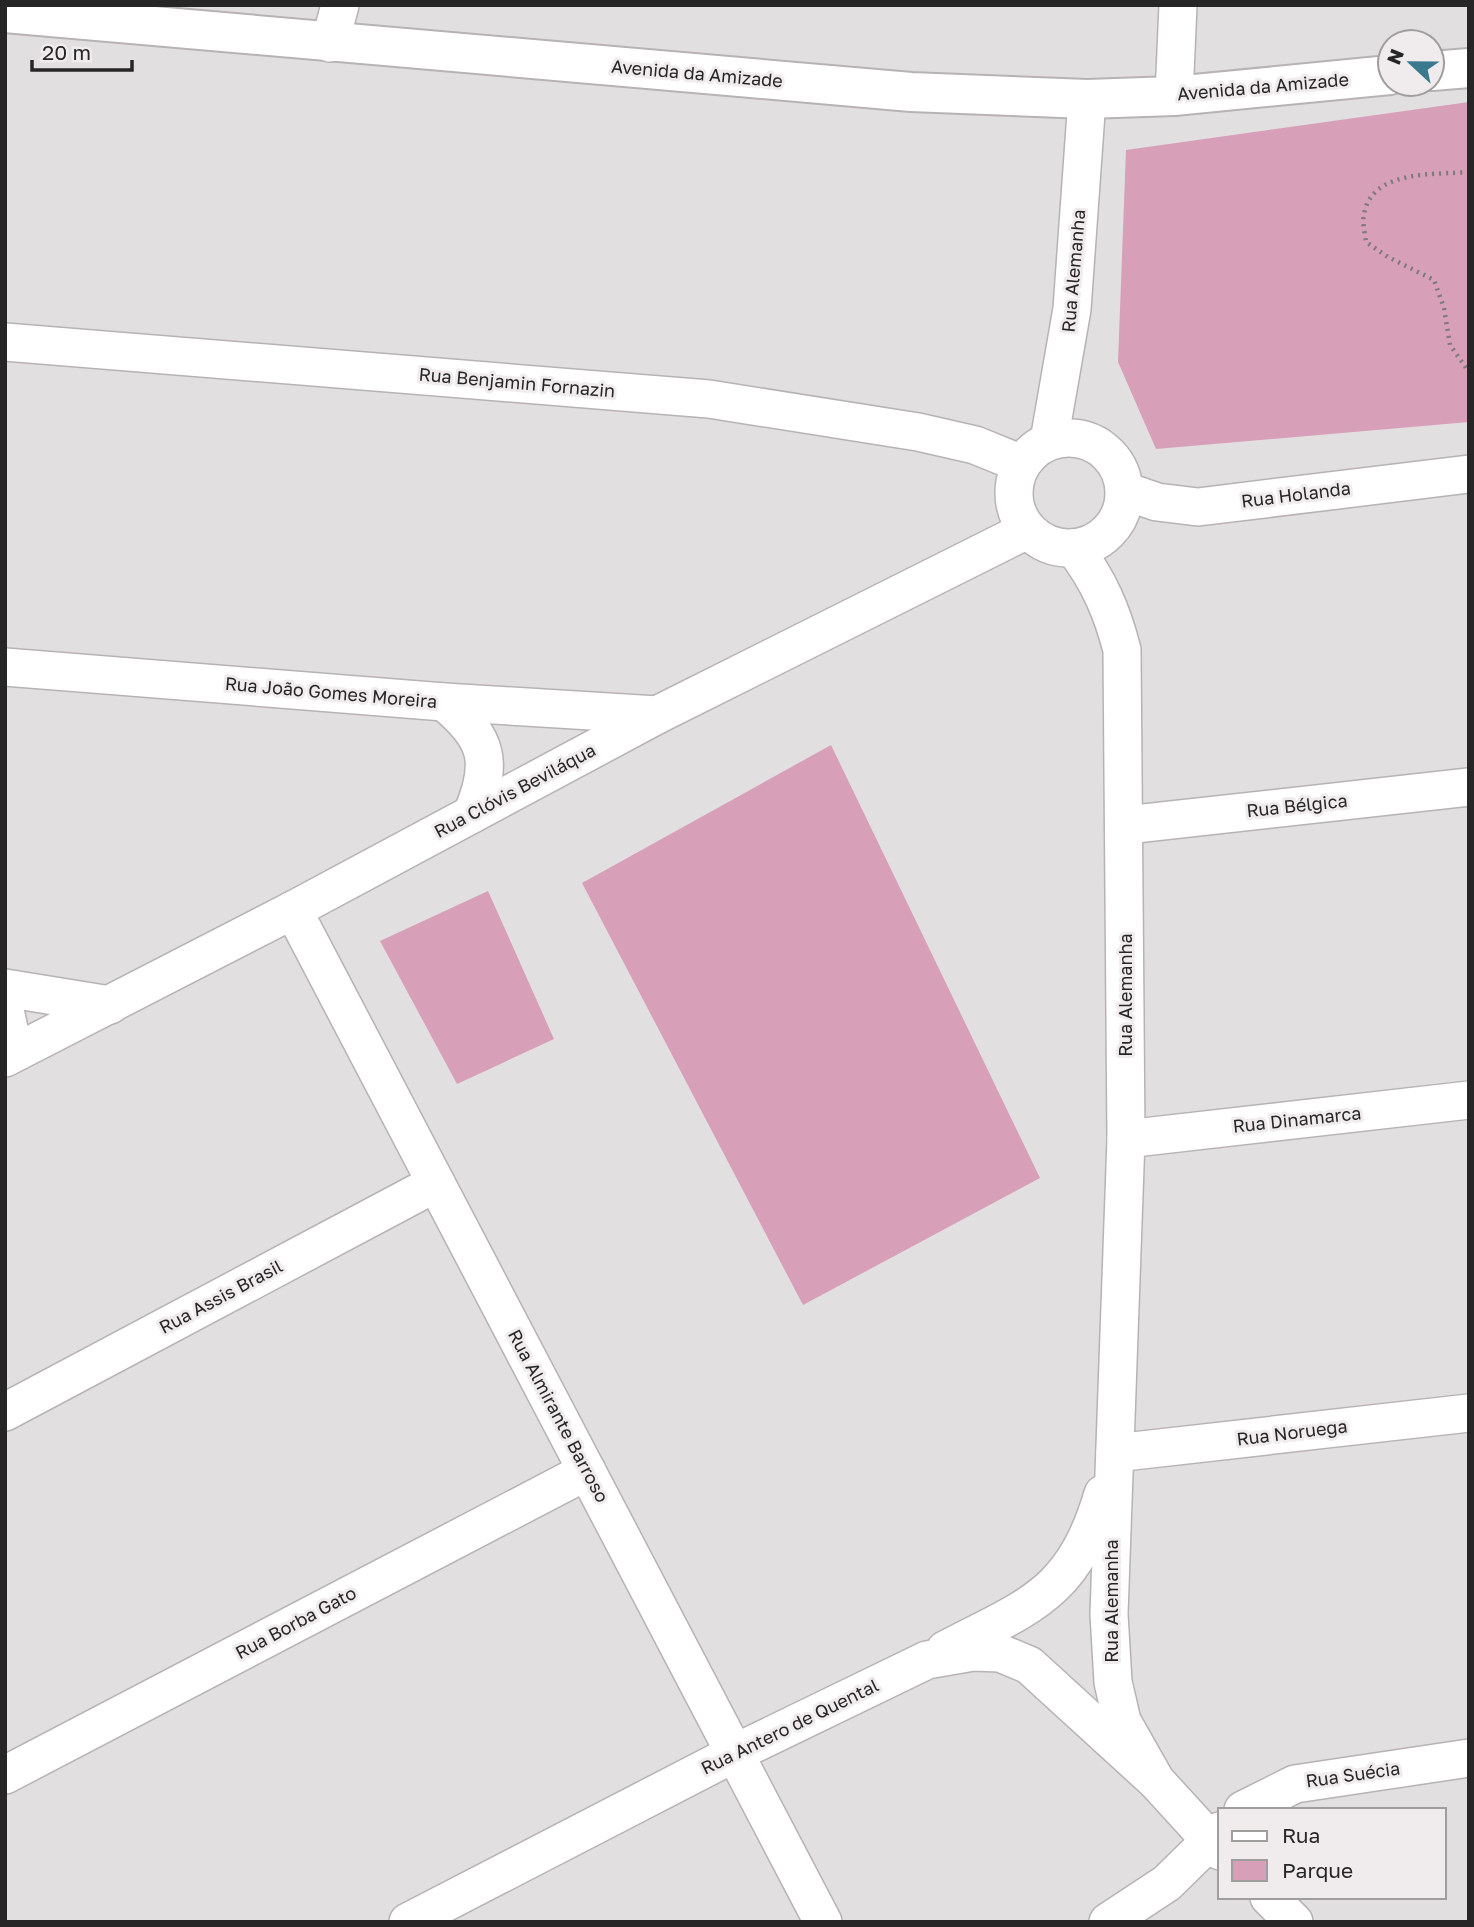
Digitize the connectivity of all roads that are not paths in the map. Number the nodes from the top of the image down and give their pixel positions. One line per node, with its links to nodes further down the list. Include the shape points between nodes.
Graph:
1 (340, 5): 5 (street)
2 (1178, 5): 9 (street)
3 (45, 12): 4 (main road, Avenida da Amizade); 5 (main road, Avenida da Amizade)
4 (5, 13)
5 (330, 43): 10 (main road, Avenida da Amizade, via 911,92)
6 (1469, 68): 7 (main road)
7 (1446, 70)
8 (1376, 76): 9 (main road, Avenida da Amizade)
9 (1174, 96): 10 (main road, Avenida da Amizade)
10 (1087, 99): 12 (street, Rua Alemanha, via 1072,309)
11 (5, 342): 12 (street, Rua Benjamin Fornazin, via 709,399)
12 (1036, 452): 14 (street, via 1070,437 1090,441 1108,453 1120,470); 15 (street, via 1015,480 1018,514)
13 (1469, 474): 14 (street, Rua Holanda, via 1198,507 1157,502)
14 (1125, 491): 16 (street, via 1123,508 1110,529 1090,544)
15 (1027, 530): 16 (street, via 1057,547); 19 (street, Rua Clóvis Beviláqua)
16 (1074, 548): 22 (street, Rua Alemanha, via 1112,611 1122,650)
17 (5, 667): 18 (street, Rua João Gomes Moreira)
18 (444, 702): 19 (street, Rua João Gomes Moreira); 21 (street, via 469,723 484,751 485,784)
19 (657, 715): 21 (street, Rua Clóvis Beviláqua)
20 (1469, 786): 22 (street, Rua Bélgica)
21 (472, 814): 23 (street, Rua Clóvis Beviláqua)
22 (1126, 825): 30 (street, Rua Alemanha)
23 (293, 910): 25 (street, Rua Clóvis Beviláqua); 31 (street, Rua Almirante Barroso)
24 (5, 988): 25 (street)
25 (110, 1005): 28 (street, Rua Clóvis Beviláqua)
26 (5, 1010): 27 (street, via 10,1038)
27 (5, 1052)
28 (5, 1058)
29 (1469, 1100): 30 (street, Rua Dinamarca)
30 (1126, 1139): 34 (street, Rua Alemanha)
31 (436, 1183): 32 (street, Rua Assis Brasil); 35 (street, Rua Almirante Barroso)
32 (5, 1412)
33 (1469, 1413): 34 (street, Rua Noruega)
34 (1115, 1453): 36 (street, Rua Alemanha, via 1094,1525 1073,1565 1046,1595); 40 (street, Rua Alemanha, via 1109,1614 1113,1682 1122,1721)
35 (587, 1471): 37 (street, Rua Almirante Barroso); 39 (street, Rua Borba Gato)
36 (927, 1660): 37 (street, Rua Antero de Quental); 40 (street, Rua Antero de Quental, via 972,1652 1000,1653 1029,1665)
37 (735, 1753): 44 (street, Rua Antero de Quental); 45 (street, Rua Almirante Barroso)
38 (1469, 1758): 41 (street, Rua Suécia, via 1295,1784)
39 (5, 1775)
40 (1156, 1782): 42 (street)
41 (1247, 1808)
42 (1217, 1841): 46 (street, via 1167,1883)
43 (1271, 1899): 47 (street)
44 (408, 1922)
45 (823, 1922)
46 (1108, 1922)
47 (1294, 1922)

